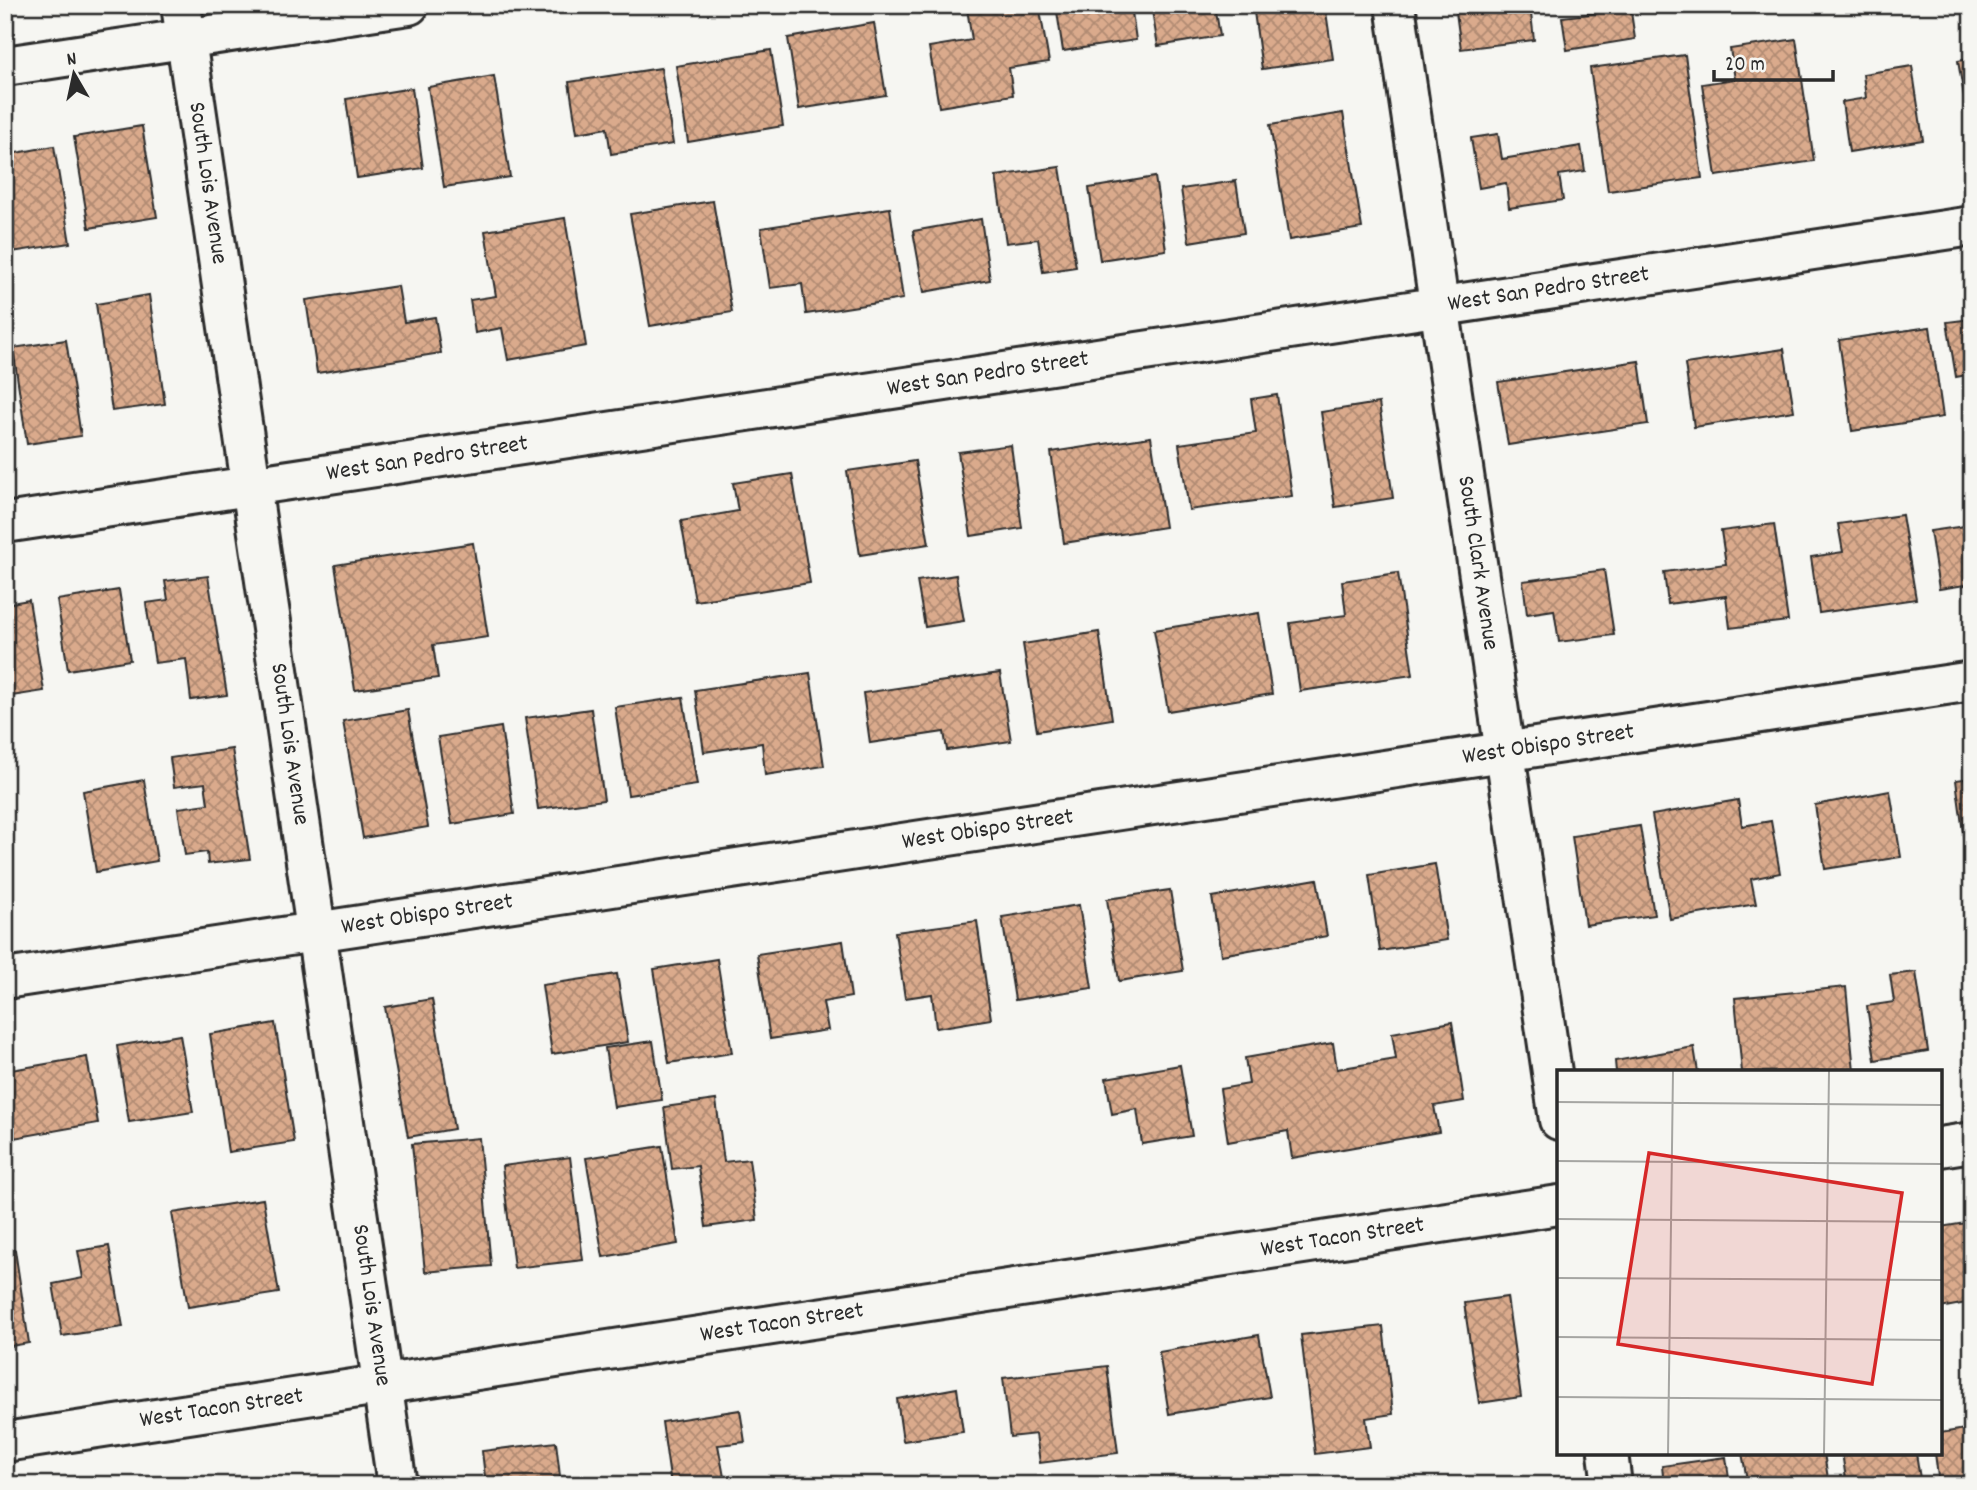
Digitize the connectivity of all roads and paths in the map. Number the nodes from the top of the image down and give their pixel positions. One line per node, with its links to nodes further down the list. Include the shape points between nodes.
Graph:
1 (409, 5): 3 (street)
2 (1395, 5): 6 (street, South Clark Avenue)
3 (183, 22): 4 (street); 7 (street, South Lois Avenue)
4 (5, 66)
5 (1972, 226): 6 (street, West San Pedro Street)
6 (1439, 306): 7 (street, West San Pedro Street); 10 (street, South Clark Avenue)
7 (251, 486): 8 (street, West San Pedro Street); 11 (street, South Lois Avenue)
8 (5, 523)
9 (1972, 681): 10 (street, West Obispo Street)
10 (1505, 751): 11 (street, West Obispo Street); 13 (street, South Clark Avenue)
11 (318, 931): 12 (street, West Obispo Street); 17 (street, South Lois Avenue)
12 (5, 979)
13 (1557, 1106)
14 (1972, 1142): 15 (street)
15 (1942, 1147)
16 (1557, 1205): 17 (street, West Tacon Street)
17 (383, 1384): 18 (street, West Tacon Street); 20 (street, South Lois Avenue)
18 (5, 1442)
19 (1608, 1455): 21 (street)
20 (397, 1485)
21 (1612, 1485)

